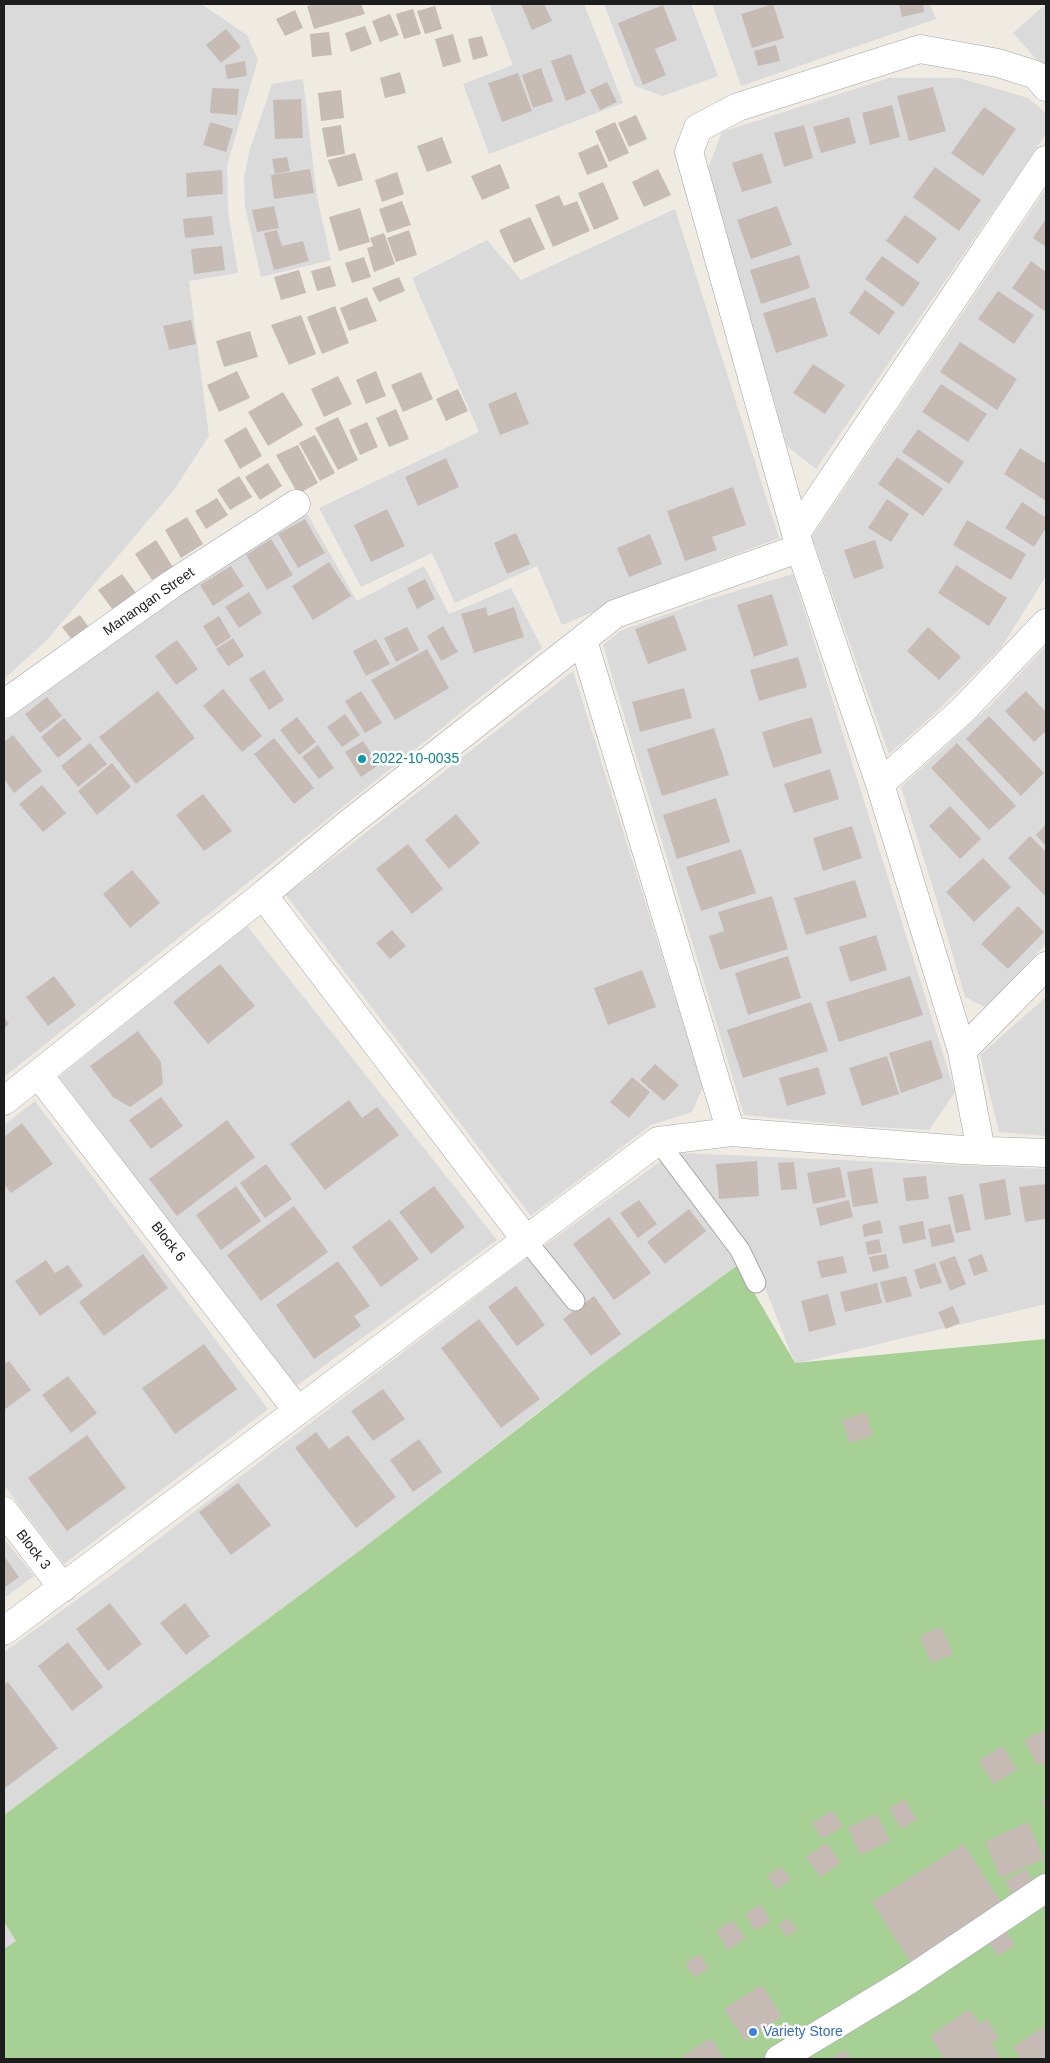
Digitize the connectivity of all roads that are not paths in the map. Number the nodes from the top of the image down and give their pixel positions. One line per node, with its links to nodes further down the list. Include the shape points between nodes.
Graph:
1 (1046, 87): 4 (street, via 1036,75 998,63 920,49 738,107 698,128 689,152)
2 (1046, 160): 4 (street)
3 (296, 504): 7 (street, Manangan Street, via 172,584)
4 (798, 540): 6 (street, via 615,614); 8 (street)
5 (1046, 623): 8 (street, via 963,710)
6 (583, 640): 9 (street); 14 (street)
7 (4, 704)
8 (880, 784): 11 (street)
9 (263, 895): 12 (street); 18 (street)
10 (1046, 966): 11 (street)
11 (962, 1051): 16 (street)
12 (38, 1074): 13 (street); 21 (street, Block 6)
13 (4, 1101)
14 (731, 1132): 15 (street); 16 (street)
15 (658, 1141): 18 (street); 19 (lane, via 740,1250)
16 (972, 1150): 17 (street)
17 (1046, 1153)
18 (526, 1240): 20 (lane); 21 (street)
19 (756, 1283)
20 (575, 1301)
21 (298, 1410): 23 (street)
22 (4, 1511): 23 (street, Block 3)
23 (63, 1588): 24 (street)
24 (4, 1631)
25 (1046, 1888): 26 (street, via 909,1980)
26 (779, 2059)

